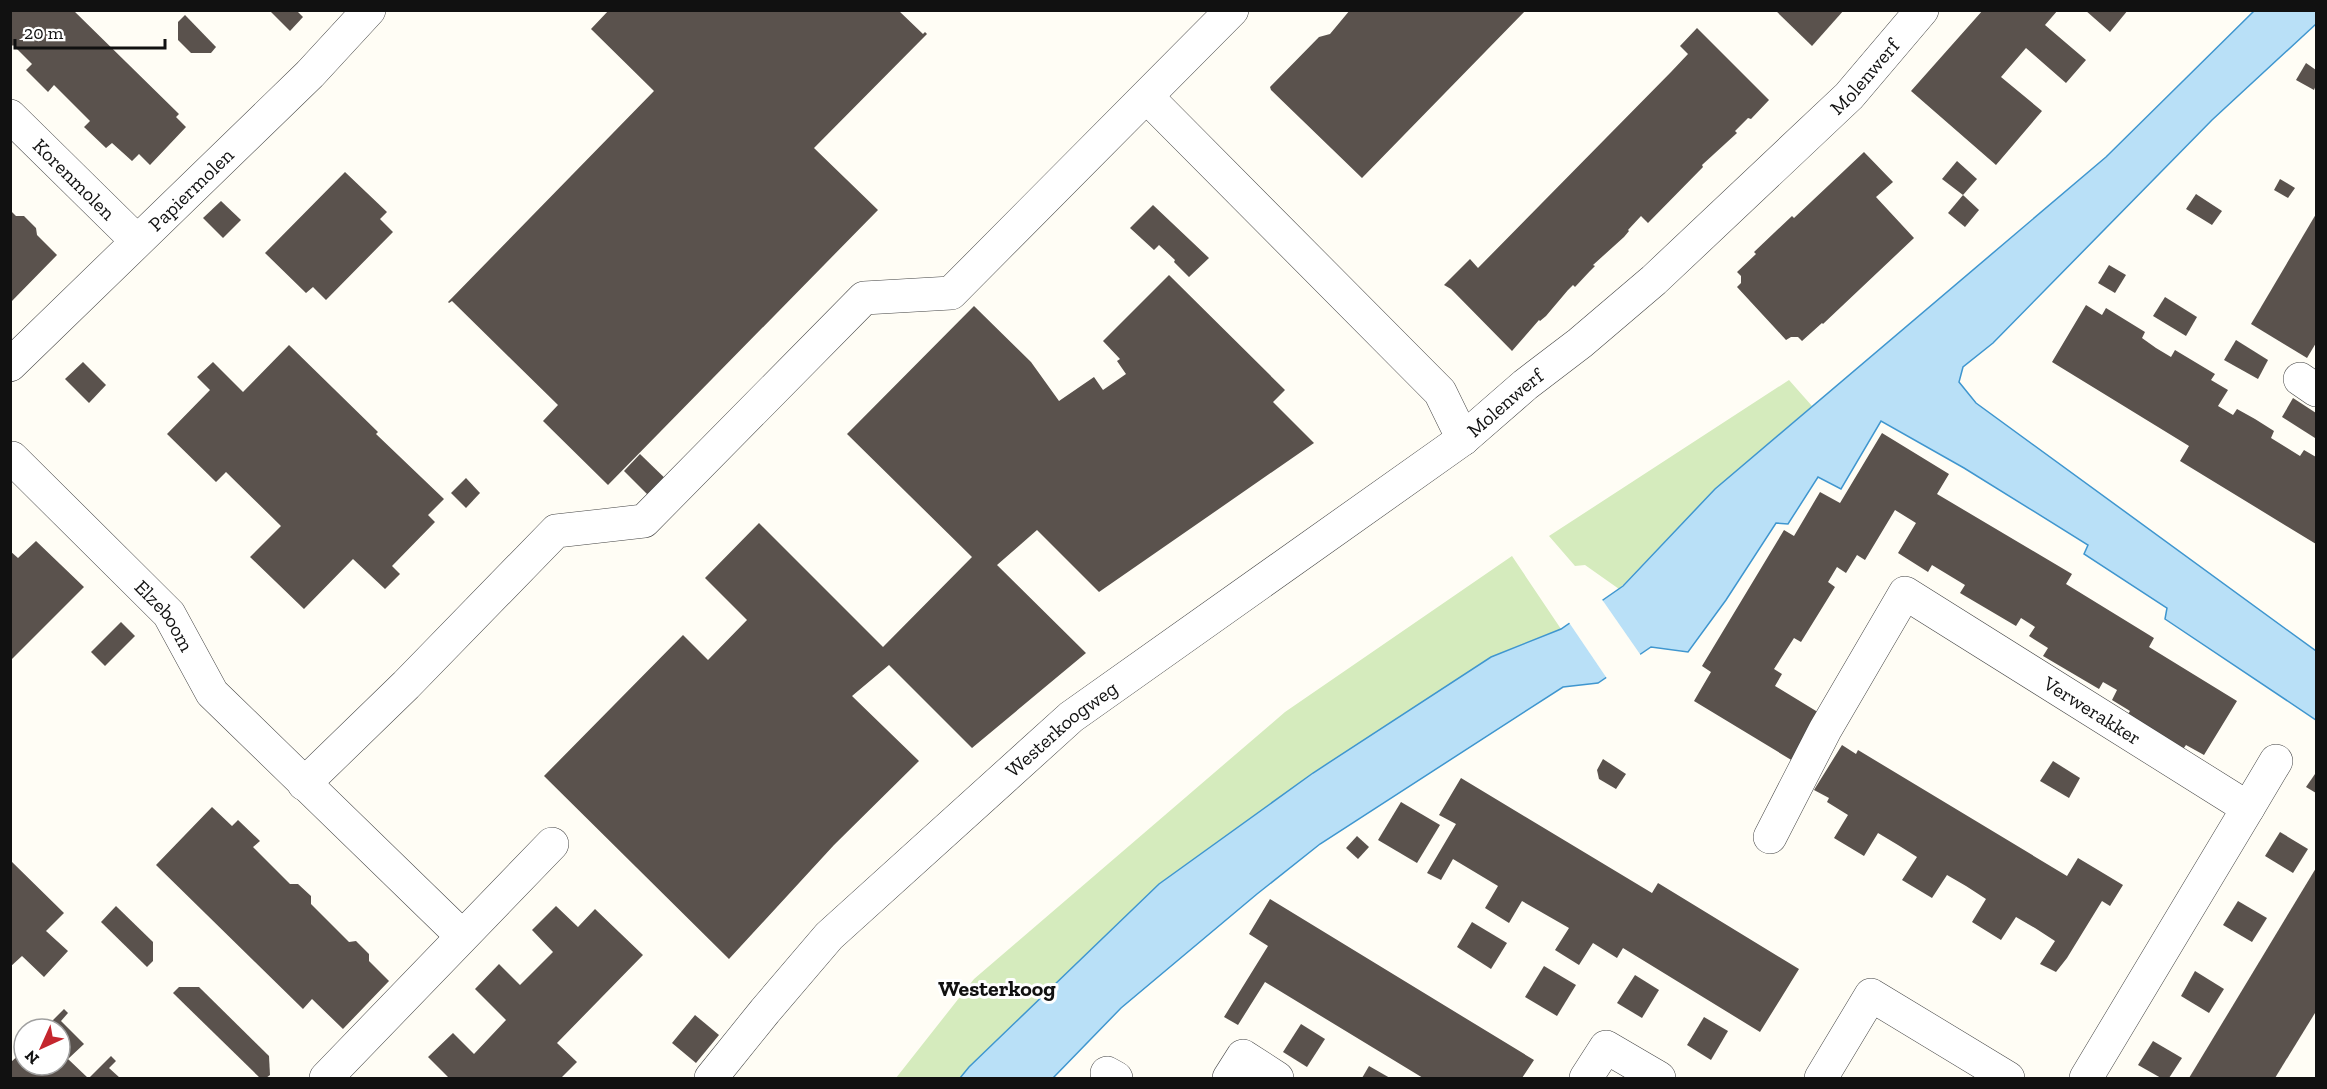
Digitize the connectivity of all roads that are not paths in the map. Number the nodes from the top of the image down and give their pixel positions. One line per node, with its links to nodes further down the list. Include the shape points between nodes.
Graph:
1 (369, 10): 6 (street, Papiermolen, via 310,74)
2 (1232, 10): 4 (street)
3 (1922, 10): 8 (street, Molenwerf, via 1850,96 1654,280)
4 (1147, 97): 8 (street, Molenwerf, via 1440,392); 11 (street, via 951,293 864,298 644,521 556,531)
5 (10, 116): 6 (street, Korenmolen)
6 (137, 242): 7 (street, Papiermolen)
7 (10, 365)
8 (1463, 439): 17 (street, Westerkoogweg, via 1071,717 829,936)
9 (11, 450): 11 (street, Elzeboom, via 169,614 212,693)
10 (2276, 761): 12 (street)
11 (304, 784): 15 (street, Elzeboom)
12 (2248, 808): 13 (street, Verwerakker, via 1905,593 1825,730); 24 (street)
13 (1770, 837)
14 (552, 844): 15 (street)
15 (462, 936): 16 (street)
16 (326, 1078)
17 (711, 1078)
18 (1229, 1078): 19 (street, via 1243,1056)
19 (1277, 1078)
20 (1586, 1078): 21 (street, via 1606,1047)
21 (1659, 1078)
22 (1821, 1078): 23 (street, via 1870,995)
23 (2008, 1078)
24 (2086, 1078)

